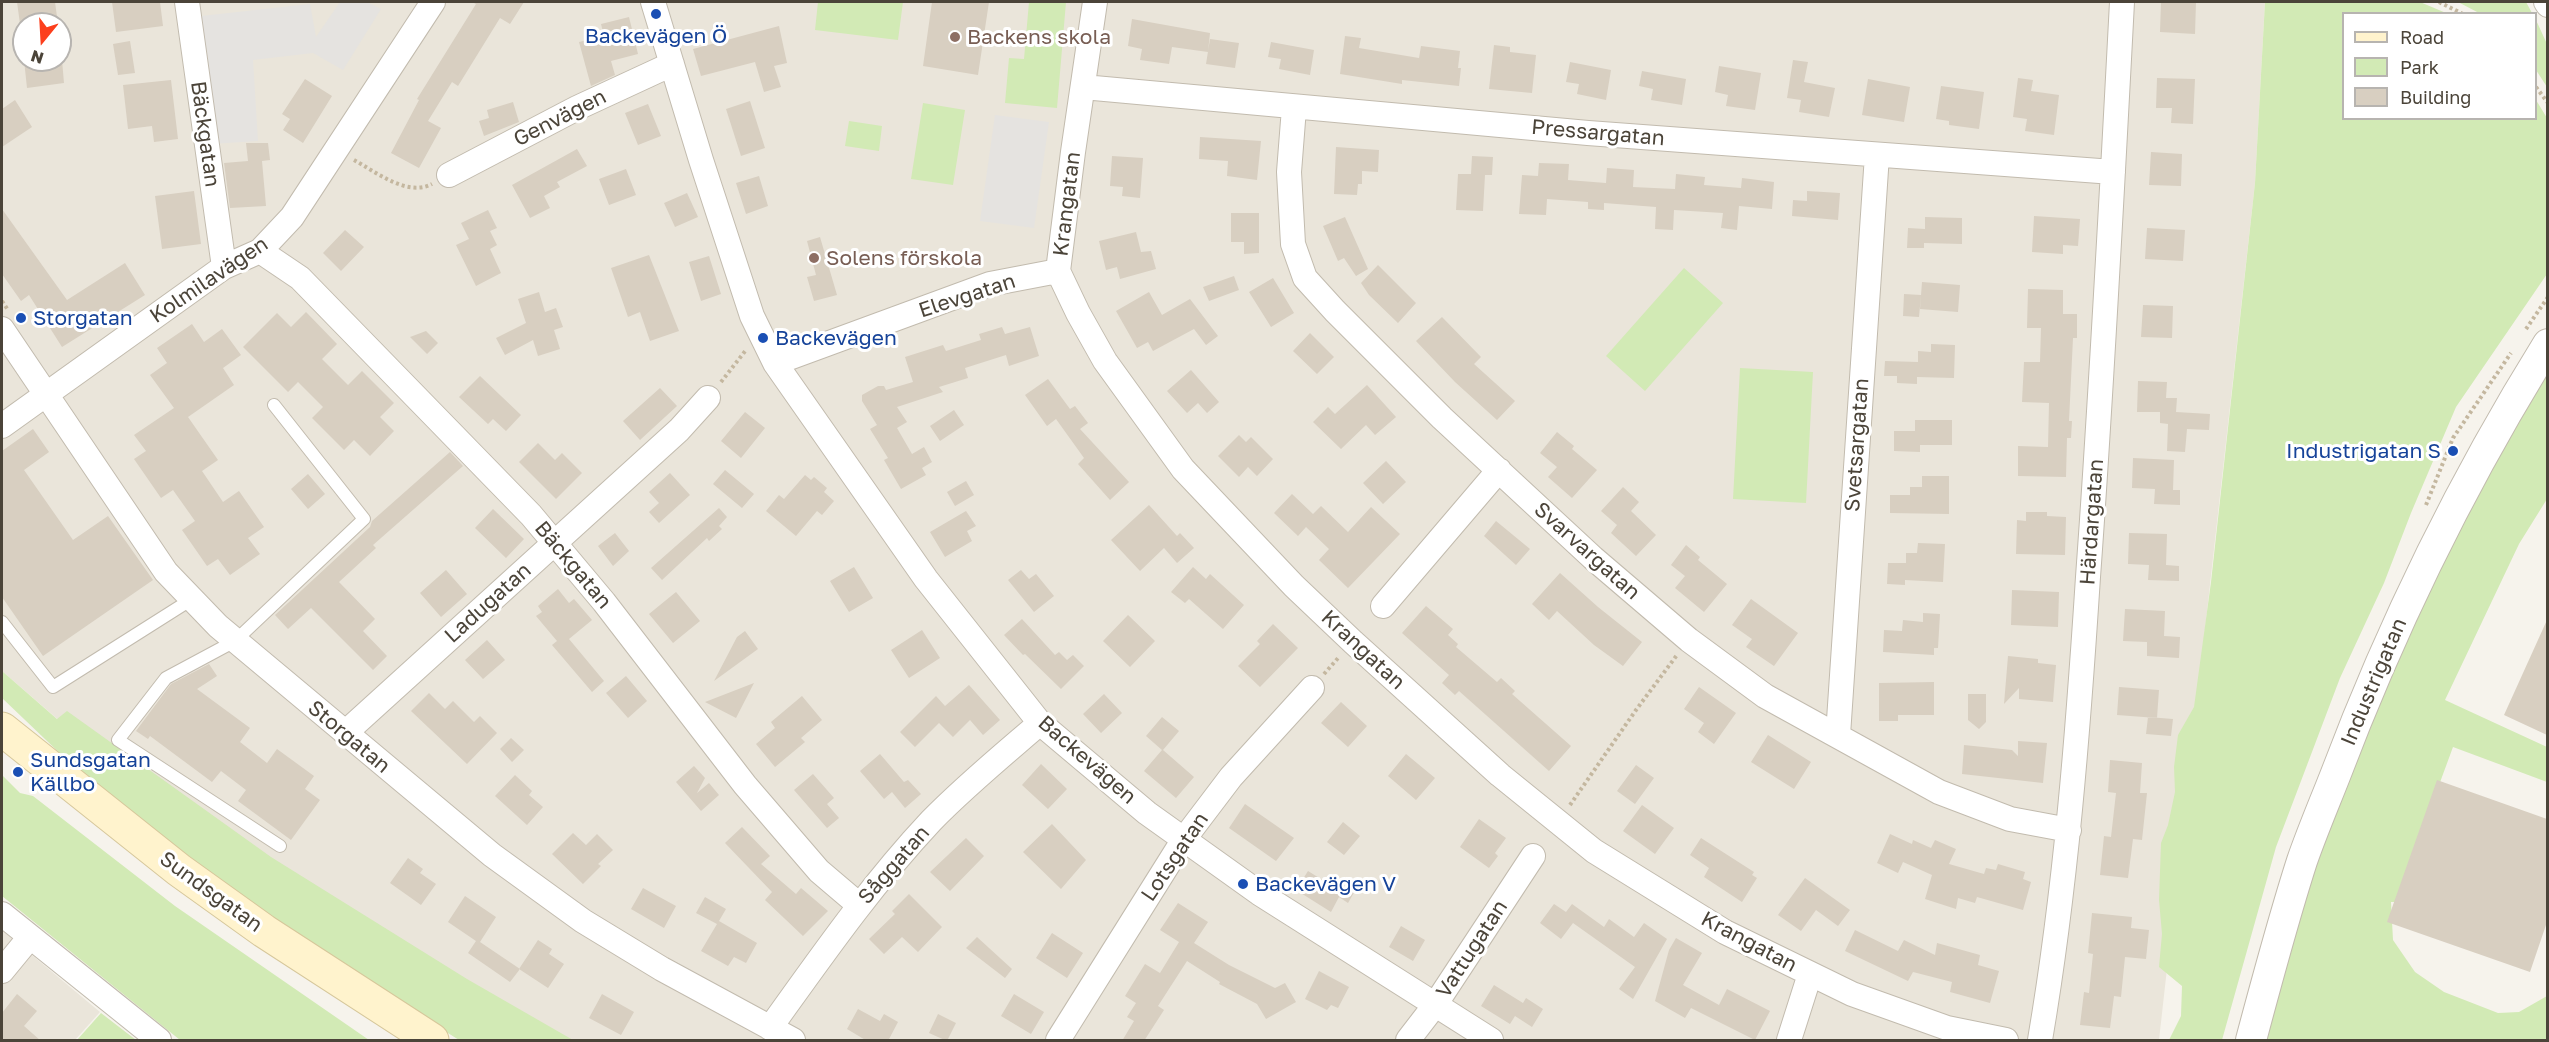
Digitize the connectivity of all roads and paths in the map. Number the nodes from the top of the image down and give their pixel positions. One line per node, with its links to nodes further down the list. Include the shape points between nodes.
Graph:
1 (187, 2): 18 (street, Bäckgatan)
2 (433, 2): 13 (street, Kolmilavägen)
3 (652, 2): 8 (street, Backevägen)
4 (1095, 2): 9 (street, Krangatan)
5 (2122, 2): 15 (street, Härdargatan)
6 (2439, 2): 7 (path)
7 (2459, 12)
8 (672, 64): 16 (street, Genvägen); 22 (street, Backevägen, via 752,315)
9 (1083, 87): 12 (street, Pressargatan); 19 (street, Krangatan)
10 (2537, 90): 11 (path)
11 (2547, 103)
12 (1294, 108): 14 (street, Pressargatan); 27 (street, Svarvargatan, via 1289,172 1293,244 1305,278 1426,402)
13 (335, 149): 16 (path, via 401,185 423,189); 17 (street, Kolmilavägen, via 292,217)
14 (1877, 155): 15 (street, Pressargatan); 38 (street, Svetsargatan)
15 (2113, 172): 40 (street, Härdargatan, via 2097,462)
16 (449, 175)
17 (260, 251): 18 (street, Kolmilavägen); 28 (street, Bäckgatan, via 300,278)
18 (224, 267): 23 (street, Kolmilavägen)
19 (1058, 271): 22 (street, Elevgatan, via 990,285); 39 (street, Krangatan, via 1105,362 1183,469 1293,586)
20 (2, 329): 23 (street, Storgatan)
21 (2547, 344): 60 (street, Industrigatan, via 2470,477 2370,685 2303,859)
22 (775, 363): 35 (street, Backevägen, via 927,579)
23 (46, 396): 26 (street, Kolmilavägen); 29 (street, Storgatan, via 166,572)
24 (708, 398): 28 (street, Ladugatan, via 679,430)
25 (274, 405): 33 (lane, via 364,519)
26 (2, 426)
27 (1499, 470): 30 (street); 32 (street, Svarvargatan)
28 (554, 543): 37 (street, Ladugatan); 44 (street, Bäckgatan, via 744,784 819,871)
29 (192, 599): 31 (lane, via 53,687); 33 (street, Storgatan)
30 (1383, 606)
31 (2, 622)
32 (1689, 640): 38 (street, Svarvargatan, via 1765,696); 39 (path)
33 (235, 641): 37 (street, Storgatan); 42 (lane, via 166,678 118,740)
34 (1312, 688): 41 (street, Lotsgatan, via 1231,777)
35 (1040, 723): 41 (street, Backevägen); 44 (street, Såggatan, via 931,822)
36 (2, 729): 52 (main road, Sundsgatan, via 207,890)
37 (345, 734): 50 (street, Storgatan, via 492,855 584,921)
38 (1838, 735): 40 (street, Svarvargatan, via 1940,792 2010,819)
39 (1558, 822): 48 (street, Krangatan, via 1594,851 1725,932)
40 (2069, 830): 59 (street, Härdargatan)
41 (1184, 839): 49 (street, Backevägen, via 1259,893); 54 (street, Lotsgatan)
42 (280, 846)
43 (1533, 855): 49 (street, Vattugatan)
44 (859, 904): 50 (street, Såggatan)
45 (2, 914): 46 (street)
46 (30, 937): 47 (street); 51 (street)
47 (2, 971)
48 (1810, 974): 57 (street); 58 (street, Krangatan, via 1852,994 1947,1028)
49 (1435, 1005): 55 (street, Vattugatan); 56 (street, Backevägen)
50 (770, 1028): 53 (street, Storgatan)
51 (159, 1041)
52 (432, 1041)
53 (793, 1041)
54 (1058, 1041)
55 (1408, 1041)
56 (1491, 1041)
57 (1789, 1041)
58 (2006, 1041)
59 (2040, 1041)
60 (2251, 1041)

